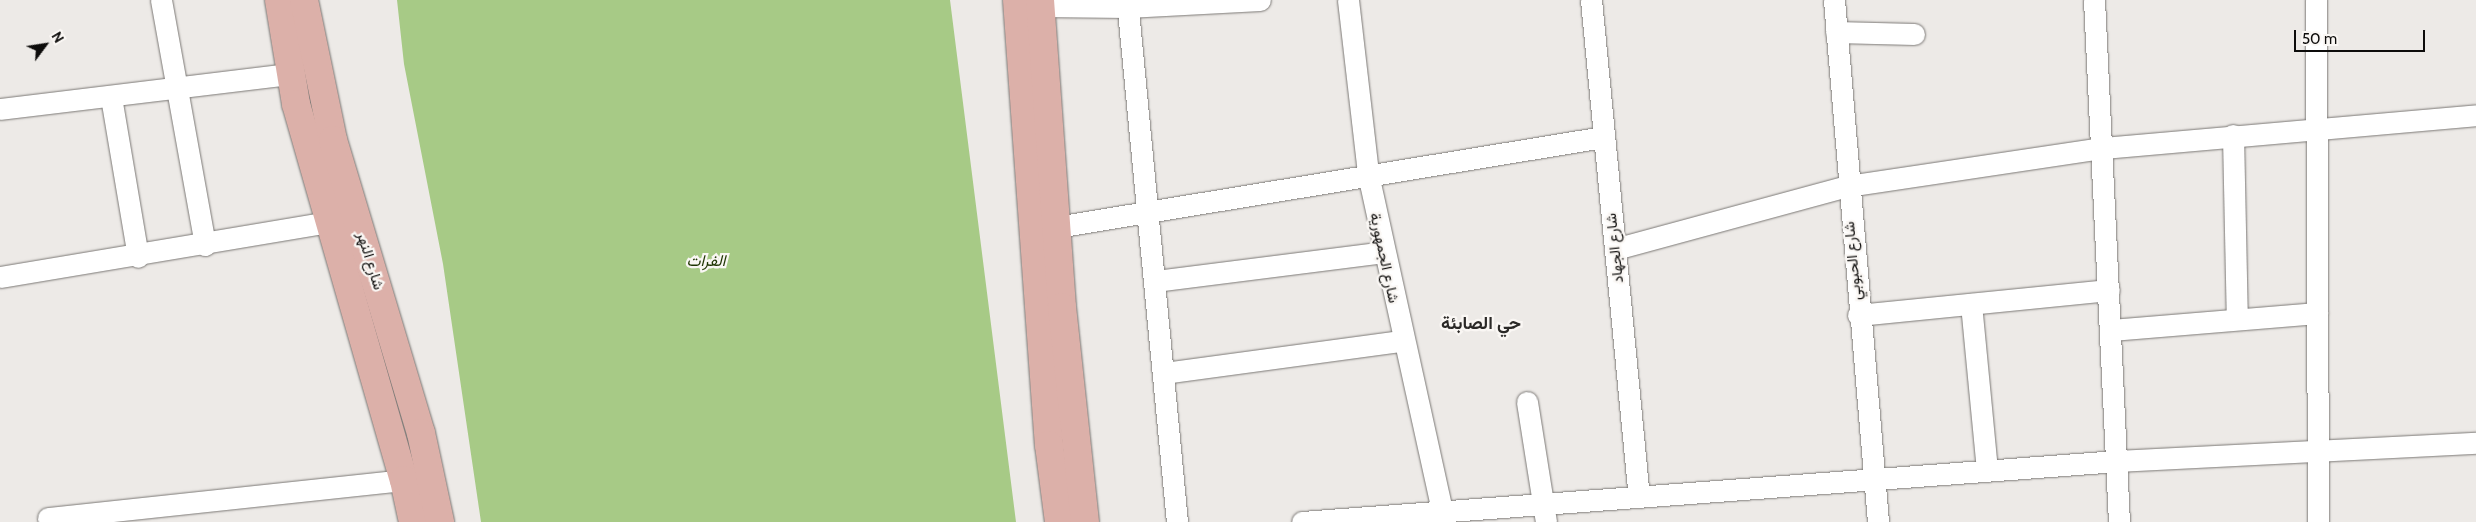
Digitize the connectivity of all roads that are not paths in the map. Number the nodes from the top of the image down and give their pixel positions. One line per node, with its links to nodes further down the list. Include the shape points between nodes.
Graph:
1 (161, 0): 15 (street)
2 (279, 0): 14 (main road, شارع النهر)
3 (304, 0): 55 (main road, شارع النهر, via 333,140 421,433)
4 (1260, 0): 11 (street)
5 (1348, 0): 24 (street, شارع الجمهورية)
6 (1590, 0): 22 (street, شارع الجهاد)
7 (1834, 0): 12 (street, شارع الحبوبي)
8 (2094, 0): 23 (street)
9 (2316, 0): 20 (street)
10 (1032, 2): 11 (street); 18 (main road)
11 (1127, 3): 26 (street)
12 (1836, 32): 13 (street); 25 (street, شارع الحبوبي)
13 (1914, 34)
14 (289, 74): 15 (street); 27 (main road, شارع النهر)
15 (177, 88): 16 (street); 29 (street)
16 (111, 97): 17 (street); 32 (street)
17 (0, 109)
18 (1036, 110): 28 (main road); 56 (main road, via 1049,445)
19 (2476, 115): 20 (street)
20 (2316, 127): 21 (street); 37 (street)
21 (2232, 135): 23 (street); 39 (street)
22 (1603, 137): 24 (street); 30 (street, شارع الجهاد)
23 (2102, 148): 25 (street); 35 (street)
24 (1368, 174): 26 (street); 31 (street, شارع الجمهورية)
25 (1847, 186): 30 (street); 38 (street, شارع الحبوبي)
26 (1149, 211): 28 (street); 34 (street)
27 (329, 222): 29 (street); 49 (main road, شارع النهر)
28 (1056, 228): 57 (main road, via 1068,384)
29 (205, 245): 32 (street)
30 (1615, 248): 50 (street, شارع الجهاد)
31 (1383, 252): 34 (street); 41 (street, شارع الجمهورية)
32 (138, 257): 33 (street)
33 (0, 277)
34 (1155, 281): 42 (street)
35 (2110, 290): 36 (street); 40 (street)
36 (1971, 304): 38 (street); 47 (street)
37 (2317, 313): 39 (street); 45 (street)
38 (1858, 315): 48 (street, شارع الحبوبي)
39 (2237, 319): 40 (street)
40 (2111, 330): 46 (street)
41 (1402, 341): 42 (street); 51 (street, شارع الجمهورية)
42 (1164, 373): 58 (street)
43 (1527, 402): 52 (street)
44 (2476, 443): 45 (street)
45 (2317, 451): 46 (street); 62 (street)
46 (2116, 461): 47 (street); 61 (street)
47 (1988, 470): 48 (street)
48 (1874, 479): 50 (street); 60 (street, شارع الحبوبي)
49 (404, 480): 53 (street); 54 (main road, شارع النهر)
50 (1639, 497): 52 (street)
51 (1442, 512): 52 (street); 59 (street)
52 (1546, 513)
53 (48, 518)
54 (413, 522)
55 (440, 522)
56 (1059, 522)
57 (1085, 522)
58 (1177, 522)
59 (1302, 522)
60 (1878, 522)
61 (2119, 522)
62 (2318, 522)

